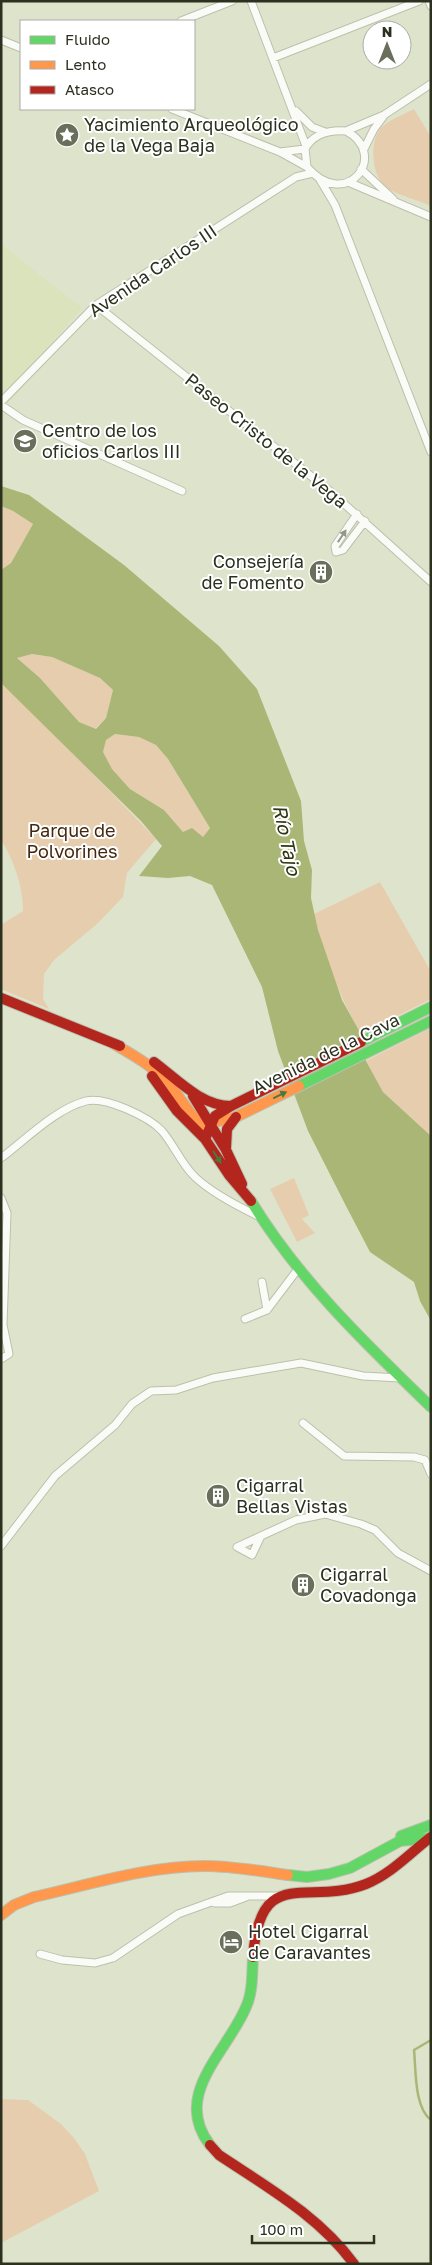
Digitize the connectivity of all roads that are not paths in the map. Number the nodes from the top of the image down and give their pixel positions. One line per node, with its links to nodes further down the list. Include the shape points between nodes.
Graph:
1 (232, 1): 6 (street)
2 (251, 1): 9 (street)
3 (419, 1): 9 (street)
4 (429, 1): 5 (street)
5 (431, 6)
6 (184, 20)
7 (1, 40): 8 (street)
8 (20, 48)
9 (273, 58): 11 (street)
10 (431, 84): 13 (street)
11 (292, 108): 15 (street, via 305,122); 16 (street)
12 (175, 110): 18 (street)
13 (384, 115): 14 (street); 17 (street)
14 (346, 131): 15 (street); 17 (street, via 356,136)
15 (325, 132): 16 (street, via 313,138)
16 (305, 148): 18 (street); 19 (street)
17 (364, 149): 20 (street)
18 (280, 152): 19 (street)
19 (304, 163): 21 (street); 22 (street)
20 (361, 169): 23 (street); 25 (street)
21 (316, 176): 22 (street, Avenida Carlos III); 24 (street, via 328,184); 26 (street)
22 (296, 177): 28 (street, Avenida Carlos III)
23 (348, 182): 24 (street); 25 (street)
24 (339, 184): 26 (street, via 334,191)
25 (399, 204): 27 (street)
26 (335, 205): 30 (street)
27 (431, 217)
28 (96, 305): 29 (street, Avenida Carlos III); 32 (street, Paseo Cristo de la Vega)
29 (1, 403): 31 (street, via 23,420)
30 (431, 452)
31 (182, 491)
32 (357, 514): 33 (street, Paseo Cristo de la Vega); 33 (street, one-way to 32, via 348,545 336,552 335,546)
33 (365, 521): 34 (street, Paseo Cristo de la Vega)
34 (431, 582)
35 (1, 998): 38 (main road)
36 (426, 1010): 40 (main road, Avenida de la Cava)
37 (429, 1022): 41 (main road, Avenida de la Cava, one-way to 37)
38 (114, 1044): 39 (main road, via 146,1057); 42 (main road, via 143,1061 169,1084 195,1120 202,1125); 43 (main road, via 155,1079 177,1111)
39 (179, 1080): 40 (main road, via 212,1105); 42 (main road, via 200,1104)
40 (231, 1106): 42 (main road, Avenida de la Cava, via 215,1116)
41 (236, 1117): 42 (main road, Avenida de la Cava); 44 (main road, via 227,1130)
42 (211, 1124): 43 (main road); 44 (main road)
43 (205, 1139): 47 (main road, one-way to 47)
44 (226, 1150): 47 (main road)
45 (1, 1158): 48 (street, via 62,1112 87,1100 113,1104 161,1130 195,1177)
46 (1, 1198): 53 (street, via 7,1213 4,1325 9,1354)
47 (251, 1201): 48 (main road)
48 (260, 1217): 49 (main road)
49 (298, 1269): 51 (street); 54 (main road, via 372,1352)
50 (262, 1282): 51 (street)
51 (267, 1310): 52 (street)
52 (245, 1319)
53 (1, 1359)
54 (400, 1378): 55 (main road); 59 (street, via 363,1376 301,1362 213,1378 176,1390 151,1390 56,1476)
55 (431, 1407)
56 (303, 1423): 57 (street, via 344,1456 414,1457 425,1460)
57 (431, 1474)
58 (260, 1538): 60 (street, via 296,1520 325,1514 376,1530 398,1553)
59 (1, 1546)
60 (431, 1571)
61 (431, 1826): 63 (main road, via 400,1837)
62 (430, 1840): 63 (main road, via 408,1839); 64 (main road, via 386,1874 362,1886)
63 (391, 1845): 65 (main road, via 362,1862 329,1874 306,1877 226,1866 162,1869 34,1897 14,1905)
64 (283, 1896): 66 (street, via 251,1895 230,1903 209,1903 178,1914 113,1958 95,1963); 67 (main road, via 267,1905 257,1920 248,2005 204,2079 197,2101 196,2119 202,2135 219,2155 327,2231 345,2249)
65 (1, 1915)
66 (40, 1954)
67 (354, 2264)

